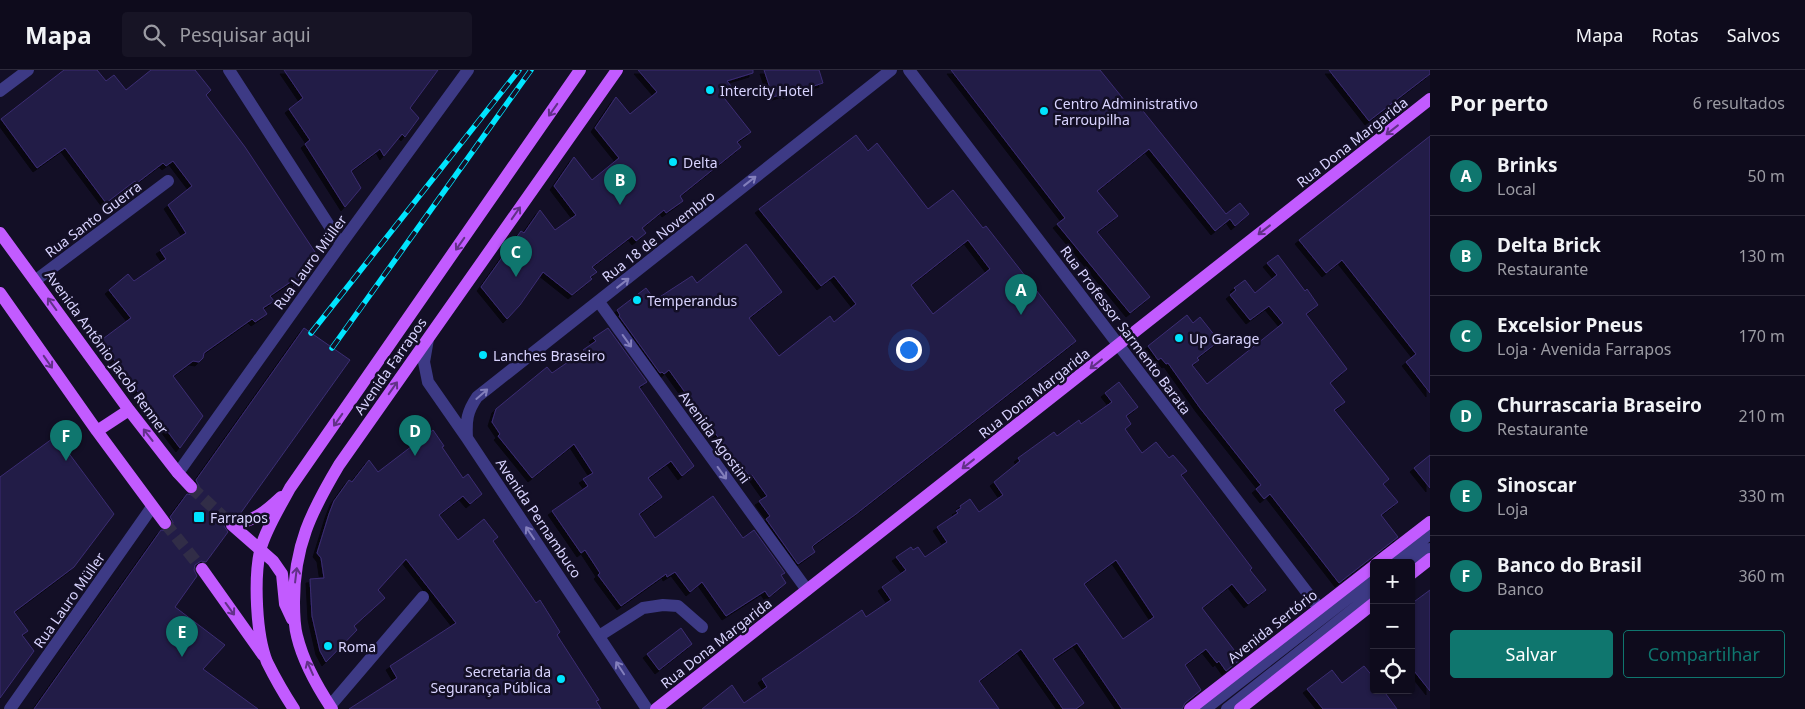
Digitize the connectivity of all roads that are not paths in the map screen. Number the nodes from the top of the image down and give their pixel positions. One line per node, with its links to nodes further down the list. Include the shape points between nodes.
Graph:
1 (28, 70): 8 (street)
2 (229, 70): 12 (street)
3 (468, 70): 12 (street, Rua Lauro Müller)
4 (580, 70): 24 (main road, Avenida Farrapos, one-way to 24)
5 (617, 70): 17 (main road, Avenida Farrapos, one-way to 5)
6 (891, 70): 16 (street, Rua 18 de Novembro, one-way to 6)
7 (909, 70): 18 (street, Rua Professor Sarmento Barata)
8 (0, 91)
9 (1430, 99): 18 (main road, Rua Dona Margarida, one-way to 18)
10 (168, 181): 14 (street, Rua Santo Guerra)
11 (0, 234): 13 (main road, Avenida Antônio Jacob Renner)
12 (341, 244): 22 (street, Rua Lauro Müller)
13 (4, 245): 14 (main road, Avenida Antônio Jacob Renner)
14 (36, 280): 19 (main road, Avenida Antônio Jacob Renner, one-way to 14)
15 (0, 295): 20 (main road, one-way to 20)
16 (598, 302): 21 (street, Rua 18 de Novembro, one-way to 16, via 466,421 477,397); 39 (street, Avenida Agostini, one-way to 39)
17 (428, 339): 21 (street, Avenida Pernambuco, via 424,362 428,382); 44 (main road, Avenida Farrapos, one-way to 17, via 300,551 317,501)
18 (1119, 345): 39 (main road, Rua Dona Margarida, one-way to 39); 43 (street, Rua Professor Sarmento Barata)
19 (129, 410): 20 (main road); 22 (main road, Avenida Antônio Jacob Renner, one-way to 19)
20 (97, 431): 25 (main road)
21 (467, 438): 46 (street, Avenida Pernambuco, one-way to 21)
22 (178, 474): 23 (main road, Avenida Antônio Jacob Renner)
23 (191, 487)
24 (290, 488): 30 (main road, Avenida Farrapos); 30 (main road, via 251,521 232,525)
25 (152, 507): 27 (main road); 49 (street, Rua Lauro Müller)
26 (1430, 522): 31 (main road)
27 (165, 523)
28 (1430, 534): 32 (street)
29 (1430, 549): 34 (street)
30 (260, 550): 44 (main road, via 282,574 285,604); 47 (main road, Avenida Farrapos, via 259,628)
31 (1382, 559)
32 (1398, 559)
33 (1430, 559): 37 (main road)
34 (1415, 561)
35 (202, 569): 47 (main road, one-way to 47)
36 (1370, 570): 43 (main road, Avenida Sertório)
37 (1415, 571)
38 (1370, 581): 43 (street)
39 (807, 590): 52 (main road, Rua Dona Margarida)
40 (1370, 596): 55 (street)
41 (423, 597): 48 (street)
42 (1373, 604): 56 (main road)
43 (1323, 612): 53 (main road, Avenida Sertório); 54 (street)
44 (294, 624): 48 (main road, Avenida Farrapos, one-way to 44, via 311,672)
45 (702, 627): 46 (street, via 678,606 663,605 643,608)
46 (599, 636): 51 (street, Avenida Pernambuco, one-way to 46)
47 (266, 660): 50 (main road, Avenida Farrapos)
48 (331, 707)
49 (10, 709)
50 (294, 709)
51 (647, 709)
52 (656, 709)
53 (1190, 709)
54 (1205, 709)
55 (1227, 709)
56 (1240, 709)

